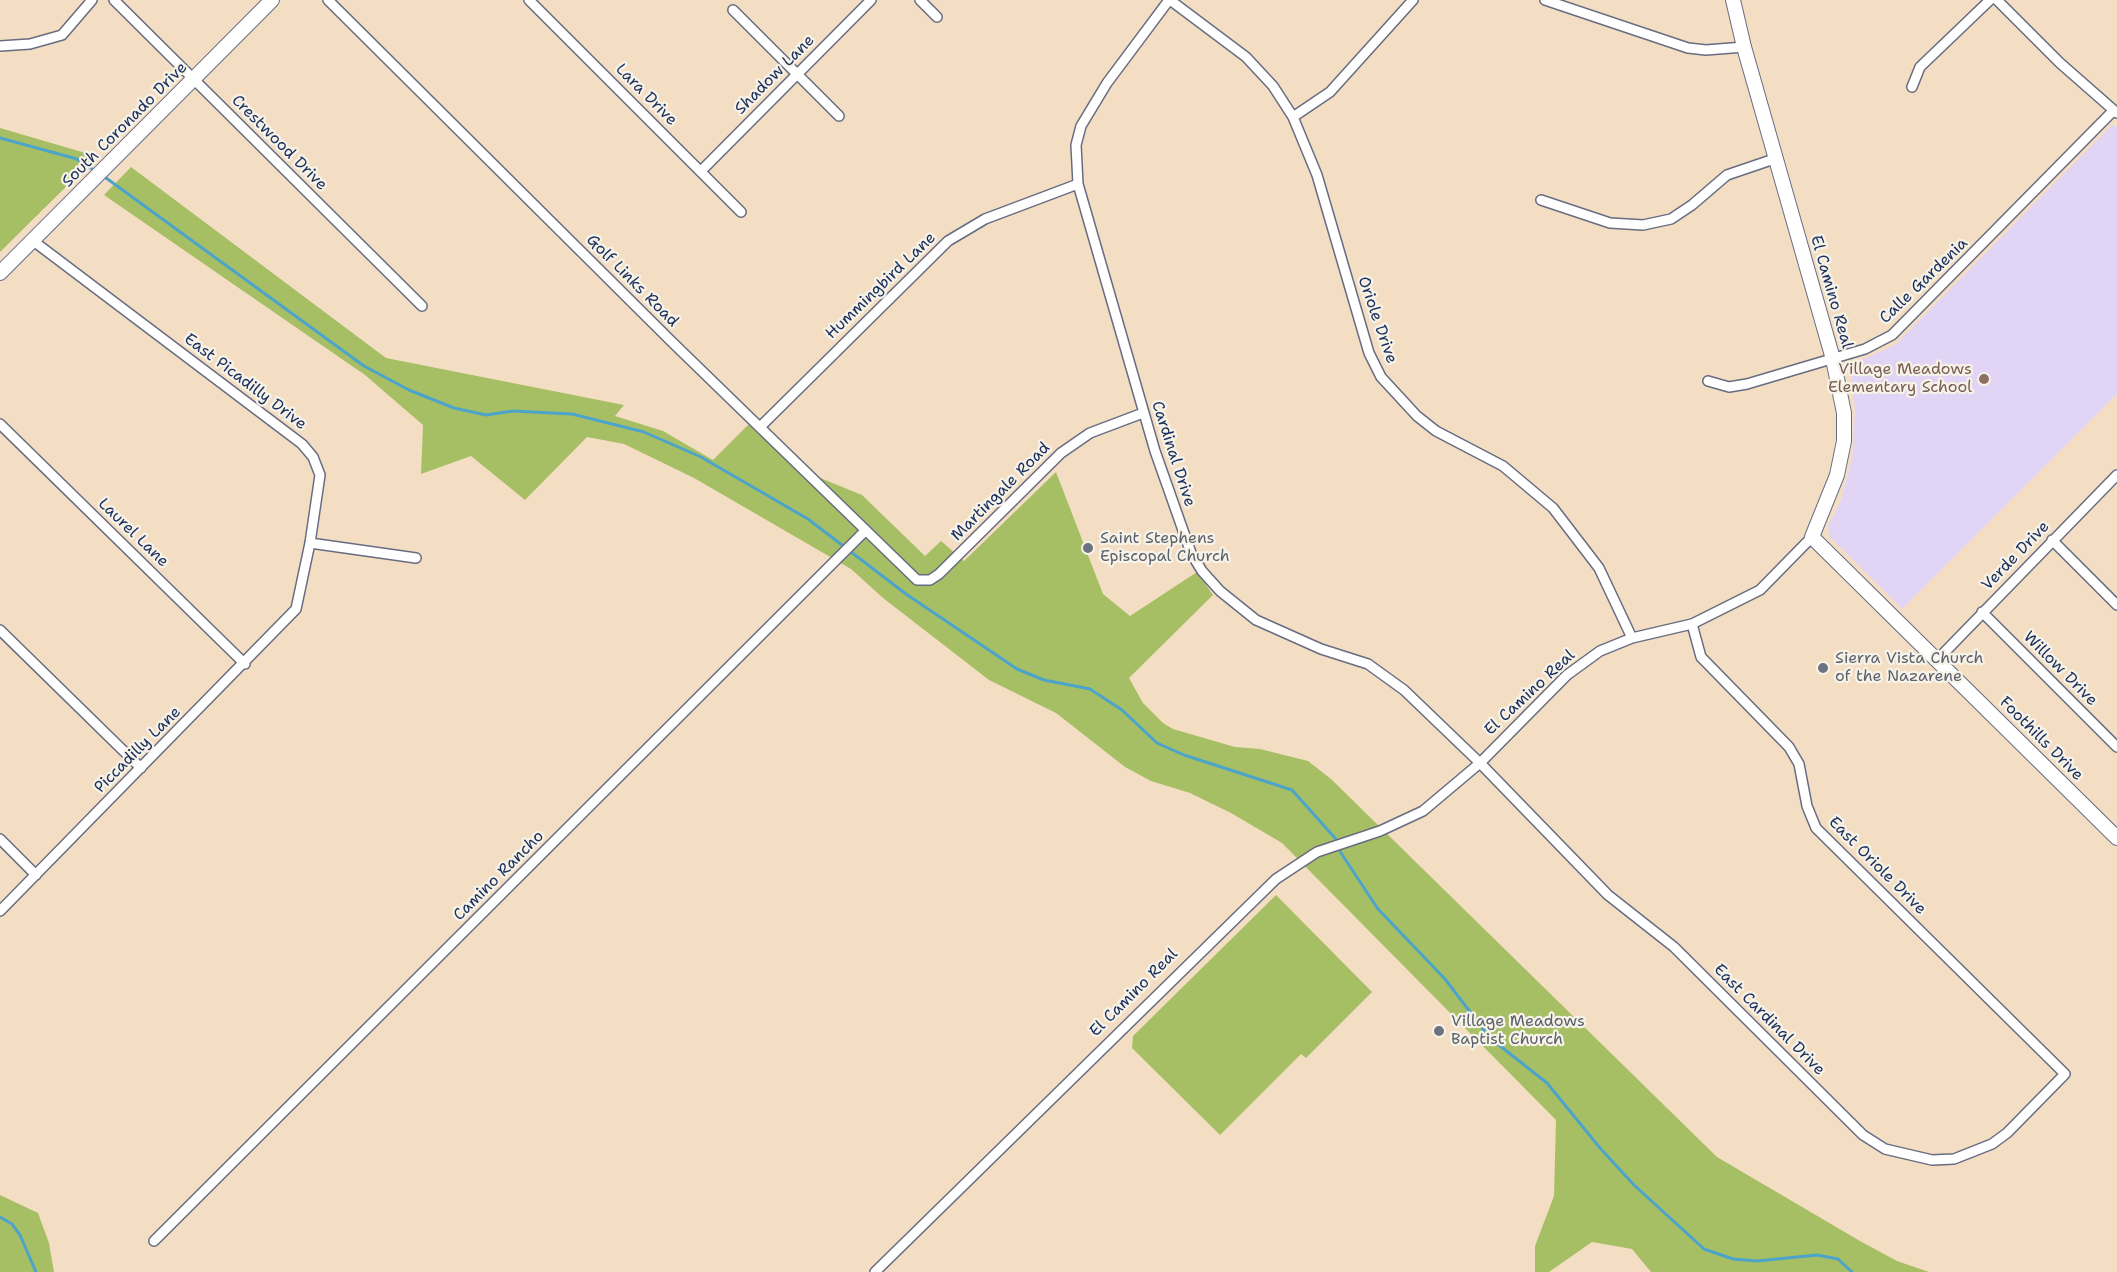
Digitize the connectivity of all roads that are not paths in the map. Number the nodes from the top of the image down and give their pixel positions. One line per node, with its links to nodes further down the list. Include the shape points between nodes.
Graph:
1 (92, 0): 16 (street, via 62,35 30,44)
2 (114, 0): 19 (street, Crestwood Drive)
3 (272, 0): 19 (street, South Coronado Drive)
4 (328, 0): 36 (street, Golf Links Road)
5 (529, 0): 25 (street, Lara Drive)
6 (871, 0): 18 (street, Shadow Lane)
7 (920, 0): 15 (street)
8 (1170, 0): 23 (street, Oriole Drive, via 1246,57 1273,86); 26 (street, Cardinal Drive, via 1107,83 1081,126 1076,145)
9 (1413, 0): 23 (street, via 1330,92)
10 (1545, 0): 17 (street, via 1688,48)
11 (1733, 0): 17 (street, El Camino Real)
12 (1990, 0): 20 (street, via 1920,67)
13 (1997, 0): 21 (street)
14 (733, 10): 18 (street)
15 (937, 17)
16 (0, 46)
17 (1744, 47): 24 (street, El Camino Real)
18 (797, 74): 22 (street); 25 (street, Shadow Lane)
19 (194, 80): 29 (street, South Coronado Drive); 31 (street, Crestwood Drive)
20 (1912, 87)
21 (2115, 112): 32 (street, Calle Gardenia, via 1892,335 1865,349)
22 (839, 116)
23 (1293, 117): 49 (street, Oriole Drive, via 1317,176 1369,353 1381,377 1436,431 1503,466 1553,508 1599,568)
24 (1777, 158): 27 (street, via 1727,175 1671,219 1643,225 1610,223); 32 (street, El Camino Real)
25 (700, 171): 28 (street, Lara Drive)
26 (1078, 184): 34 (street, Cardinal Drive); 36 (street, Hummingbird Lane, via 985,219 948,241)
27 (1541, 200)
28 (741, 212)
29 (32, 240): 30 (street, South Coronado Drive); 41 (street, East Picadilly Drive, via 302,444 320,475)
30 (0, 273)
31 (422, 306)
32 (1833, 358): 33 (street, Calle Gardenia, via 1747,384 1729,387); 39 (street, El Camino Real, via 1844,413 1844,441 1837,475)
33 (1708, 381)
34 (1143, 413): 43 (street, Martingale Road, via 1090,433 1061,453 939,574 930,580); 53 (street, Cardinal Drive, via 1191,553 1220,591 1270,628 1354,658 1385,674)
35 (0, 424): 51 (street, Laurel Lane)
36 (760, 427): 38 (street, Golf Links Road)
37 (2117, 475): 40 (street, Verde Drive)
38 (865, 531): 43 (street, Golf Links Road); 60 (street, Camino Rancho)
39 (1812, 537): 47 (street, El Camino Real, via 1760,590); 50 (street, Foothills Drive)
40 (2052, 540): 44 (street); 46 (street, Verde Drive)
41 (310, 543): 42 (street); 45 (street, East Picadilly Drive)
42 (416, 558)
43 (916, 580)
44 (2117, 605)
45 (296, 609): 51 (street, Piccadilly Lane)
46 (1982, 612): 50 (street, Verde Drive); 52 (street, Willow Drive)
47 (1692, 624): 49 (street, El Camino Real); 59 (street, East Oriole Drive, via 1701,657 1789,747 1799,764 1807,806 1816,828)
48 (0, 630): 54 (street)
49 (1632, 638): 53 (street, El Camino Real, via 1600,651 1567,675)
50 (1937, 660): 55 (street, Foothills Drive)
51 (245, 664): 54 (street, Piccadilly Lane)
52 (2117, 747)
53 (1480, 763): 59 (street, East Cardinal Drive, via 1608,895 1674,948 1863,1135 1886,1149 1932,1160 1975,1153 2007,1134); 61 (street, El Camino Real, via 1423,811 1296,864 1276,879)
54 (141, 768): 57 (street, Piccadilly Lane)
55 (2117, 838)
56 (0, 839): 57 (street)
57 (36, 875): 58 (street, Piccadilly Lane)
58 (0, 911)
59 (2065, 1074)
60 (154, 1241)
61 (875, 1272)

